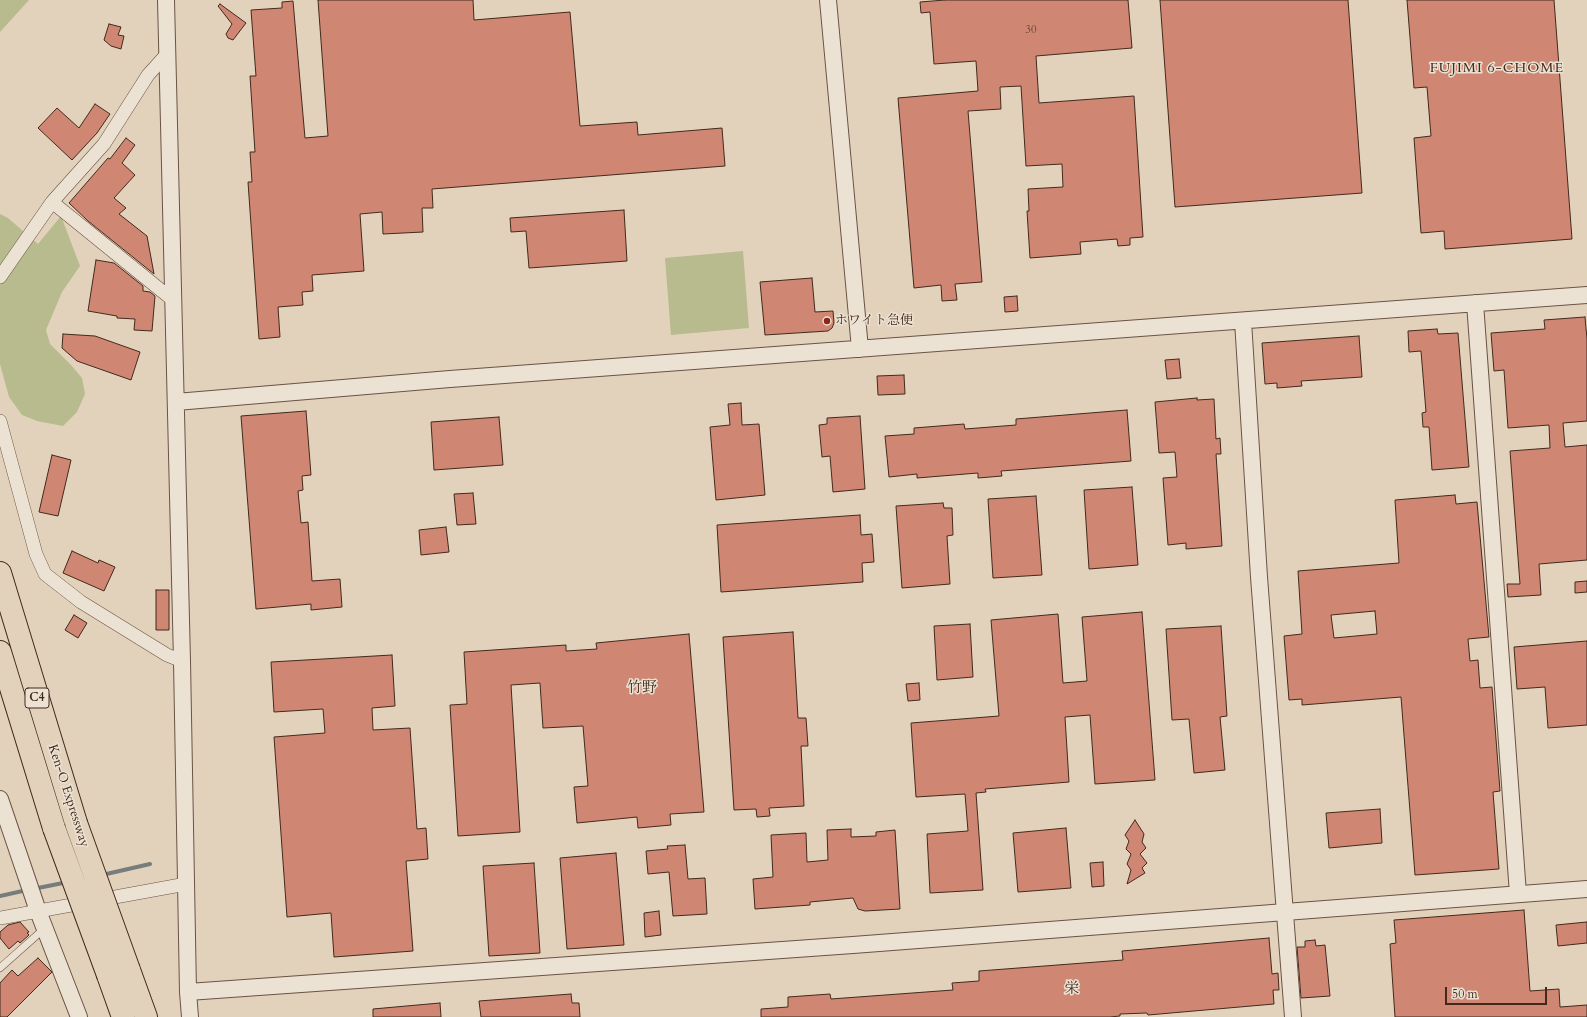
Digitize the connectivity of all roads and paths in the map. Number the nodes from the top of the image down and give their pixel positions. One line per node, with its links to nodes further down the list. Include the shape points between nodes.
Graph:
1 (166, 0): 3 (street)
2 (828, 0): 10 (street)
3 (167, 54): 4 (street, via 148,75 104,144); 7 (street)
4 (52, 202): 5 (street); 7 (street)
5 (0, 277)
6 (1587, 295): 8 (street)
7 (173, 300): 11 (street)
8 (1475, 303): 9 (street); 19 (street)
9 (1243, 321): 10 (street); 21 (street, via 1259,577)
10 (860, 349): 11 (street)
11 (176, 402): 15 (street)
12 (0, 421): 15 (street, via 36,554 45,574 80,602 167,655)
13 (0, 573): 25 (highway, Ken-O Expressway / C4, bridge)
14 (0, 652): 25 (highway, Ken-O Expressway / C4, bridge, via 54,828)
15 (182, 661): 17 (street)
16 (0, 799): 20 (street)
17 (186, 884): 20 (street); 26 (street)
18 (1587, 889): 19 (street)
19 (1518, 894): 21 (street)
20 (38, 911): 22 (street); 23 (street)
21 (1286, 912): 26 (street); 31 (street)
22 (0, 918)
23 (45, 928): 24 (lane); 27 (street)
24 (0, 968)
25 (119, 972): 28 (highway, Ken-O Expressway / C4); 29 (highway, Ken-O Expressway / C4)
26 (188, 992): 30 (street)
27 (79, 1017)
28 (123, 1017)
29 (146, 1017)
30 (190, 1017)
31 (1294, 1017)

